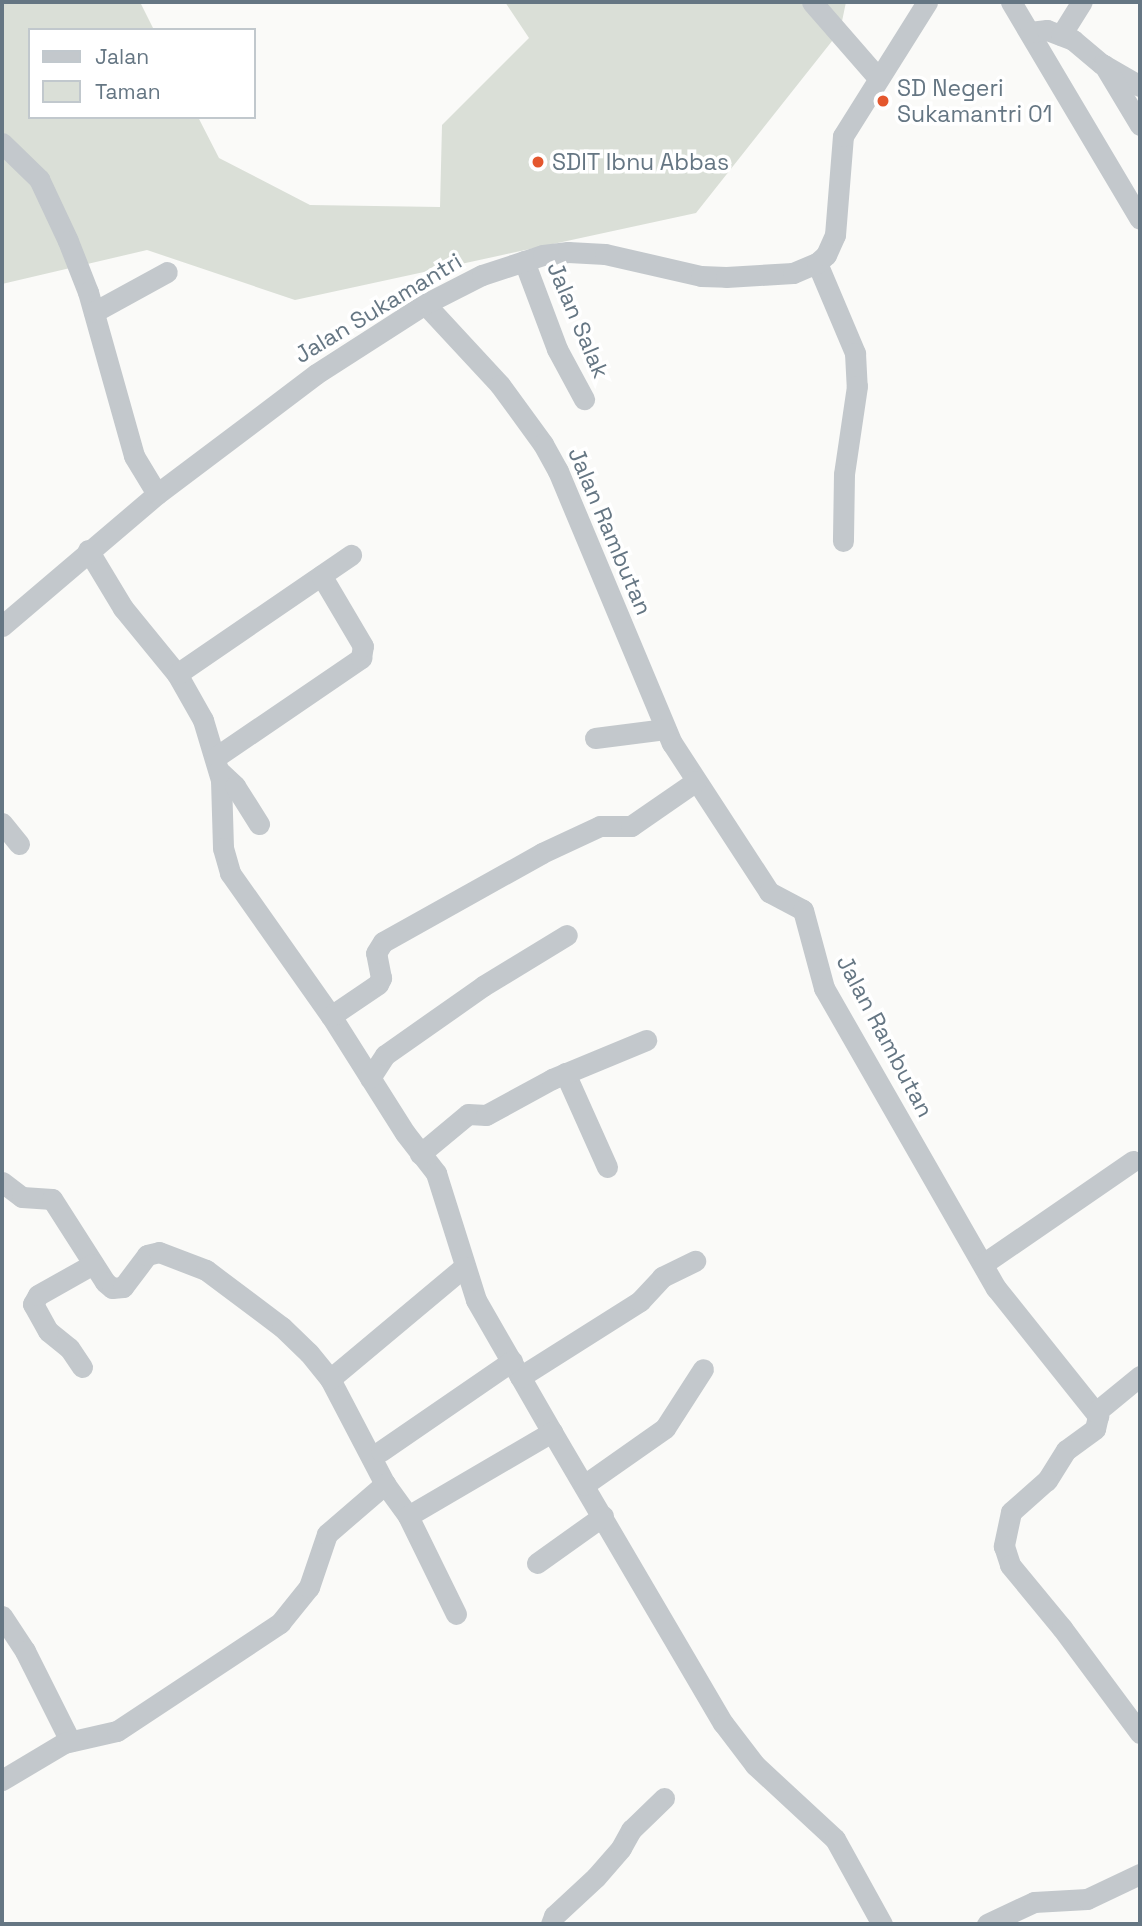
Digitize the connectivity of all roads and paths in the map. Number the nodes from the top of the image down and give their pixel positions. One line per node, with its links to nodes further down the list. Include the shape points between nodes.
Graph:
1 (812, 2): 8 (street)
2 (927, 2): 8 (street)
3 (1011, 2): 5 (street)
4 (1082, 2): 6 (street)
5 (1030, 32): 6 (street, via 1047,30); 12 (street)
6 (1061, 35): 7 (street)
7 (1102, 64): 9 (street); 10 (street)
8 (878, 78): 14 (street, via 843,136 835,235)
9 (1140, 86)
10 (1140, 125)
11 (2, 144): 17 (street, via 38,180 68,241)
12 (1140, 219)
13 (524, 261): 14 (street, Jalan Sukamantri, via 586,252 726,277 793,273); 16 (street, Jalan Sukamantri, via 482,275); 18 (street, Jalan Salak, via 557,349)
14 (817, 263): 20 (street, via 855,352 857,386 844,474)
15 (167, 272): 17 (street)
16 (425, 304): 19 (street, Jalan Sukamantri, via 316,374); 26 (street, Jalan Rambutan, via 500,385 543,444)
17 (94, 312): 19 (street, via 134,456)
18 (584, 399)
19 (157, 494): 21 (street, Jalan Sukamantri)
20 (843, 541)
21 (88, 550): 24 (street, Jalan Sukamantri); 25 (street, via 123,608)
22 (351, 555): 23 (street)
23 (321, 575): 25 (street); 28 (street, via 363,646 363,654)
24 (2, 626)
25 (177, 674): 28 (street, via 203,720)
26 (666, 729): 27 (street); 29 (street, Jalan Rambutan)
27 (595, 738)
28 (218, 764): 31 (street); 34 (street, via 223,848 230,873)
29 (696, 781): 34 (street, via 631,826 600,827 542,853 383,942 376,953 378,984); 44 (street, Jalan Rambutan, via 769,892 803,909 824,988)
30 (2, 823): 32 (street)
31 (259, 824)
32 (19, 844)
33 (567, 935): 37 (street, via 483,986 385,1055)
34 (331, 1016): 37 (street)
35 (646, 1040): 36 (street)
36 (565, 1073): 38 (street, via 486,1115 468,1114); 40 (street)
37 (370, 1078): 38 (street)
38 (420, 1154): 45 (street, via 440,1181)
39 (1133, 1161): 44 (street)
40 (607, 1167)
41 (2, 1182): 43 (street, via 17,1196 51,1198)
42 (695, 1261): 47 (street, via 662,1277 640,1301)
43 (93, 1264): 46 (street, via 38,1295 33,1304 47,1331 69,1348); 50 (street, via 115,1289 126,1283 150,1253 196,1264 282,1327)
44 (982, 1264): 51 (street, Jalan Rambutan, via 1007,1304)
45 (464, 1267): 47 (street); 50 (street)
46 (82, 1367)
47 (516, 1369): 52 (street); 53 (street)
48 (703, 1369): 55 (street, via 665,1428)
49 (1140, 1376): 51 (street)
50 (330, 1379): 54 (street)
51 (1096, 1412): 61 (street, via 1099,1421 1095,1429 1066,1450 1047,1480 1019,1503 1004,1536 1010,1565)
52 (552, 1432): 55 (street); 56 (street)
53 (381, 1451)
54 (385, 1484): 56 (street); 62 (street, via 327,1534 309,1587 280,1623 117,1731)
55 (584, 1485): 57 (street)
56 (408, 1516): 59 (street)
57 (603, 1516): 58 (street); 67 (street, via 733,1739 835,1839)
58 (537, 1563)
59 (456, 1614)
60 (2, 1616): 62 (street)
61 (1140, 1733)
62 (70, 1741): 63 (street)
63 (2, 1780)
64 (664, 1798): 66 (street)
65 (1140, 1874): 68 (street, via 1087,1899 1034,1902)
66 (551, 1924)
67 (882, 1924)
68 (987, 1924)

